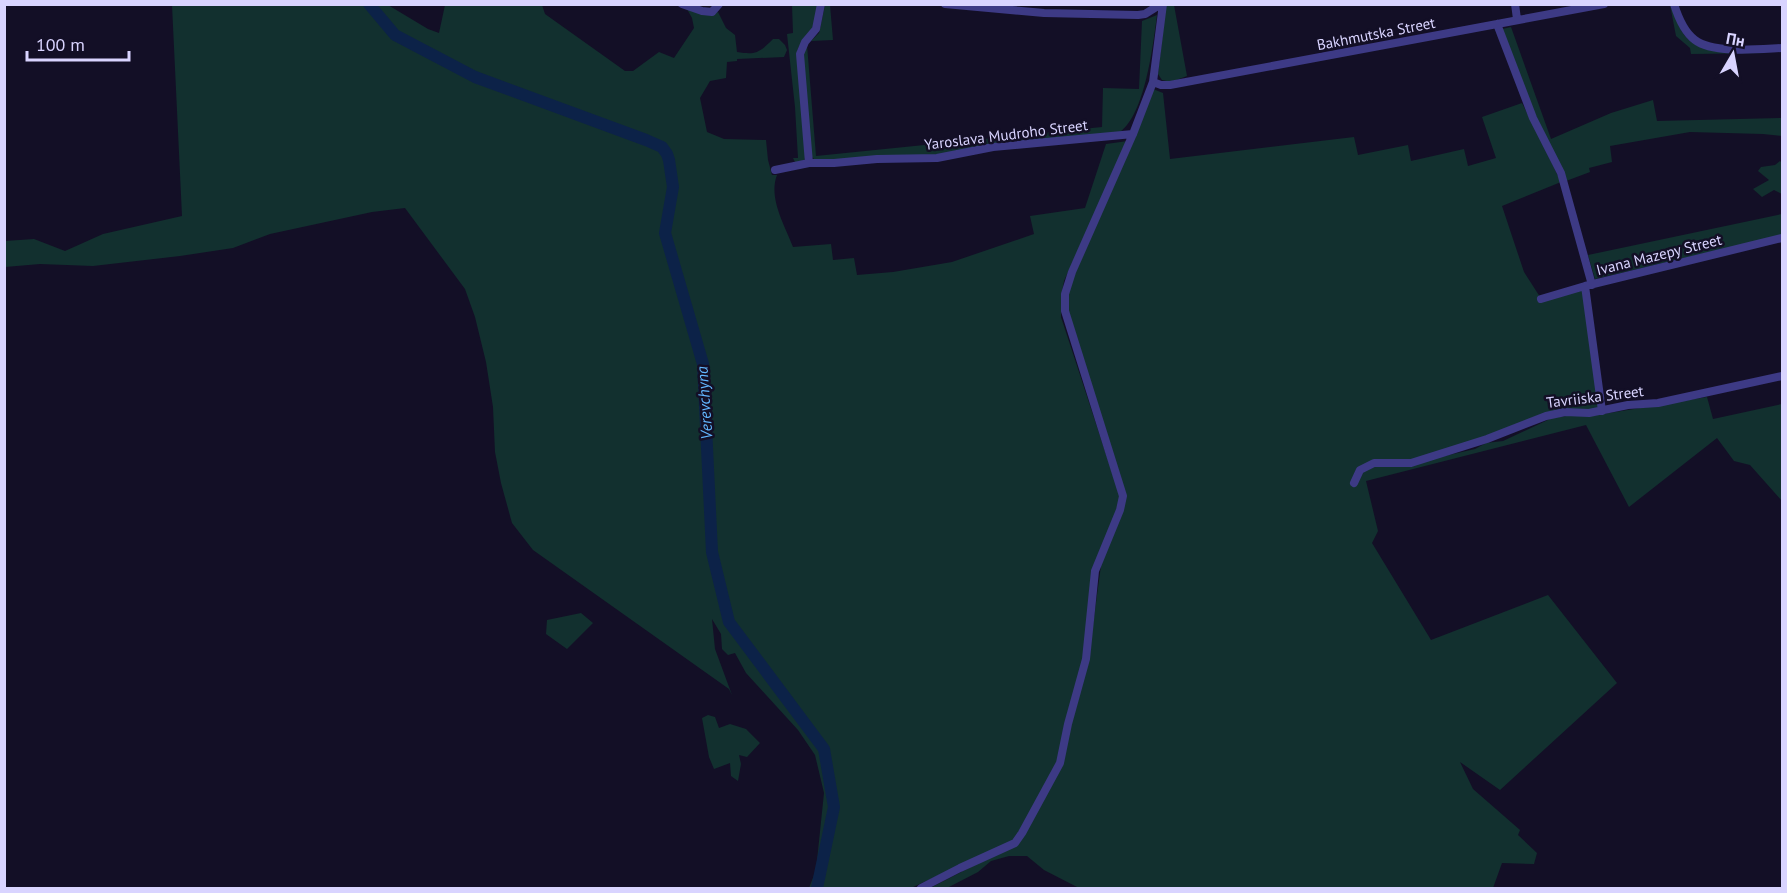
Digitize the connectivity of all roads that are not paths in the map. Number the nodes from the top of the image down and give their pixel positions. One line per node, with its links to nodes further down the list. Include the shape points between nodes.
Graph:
1 (682, 4): 9 (street, via 702,11)
2 (727, 4): 9 (street)
3 (821, 4): 15 (street, via 816,29 800,54)
4 (945, 4): 5 (street, via 1044,13 1138,15)
5 (1162, 4): 13 (street)
6 (1515, 4): 10 (street)
7 (1604, 4): 10 (street, Bakhmutska Street)
8 (1674, 4): 12 (street, via 1686,30 1701,44)
9 (716, 8)
10 (1517, 19): 11 (street, Bakhmutska Street)
11 (1497, 24): 13 (street, Bakhmutska Street, via 1170,85); 18 (street, via 1533,118 1561,173)
12 (1782, 48)
13 (1153, 82): 14 (street)
14 (1133, 134): 15 (street, Yaroslava Mudroho Street, via 993,147 937,158); 23 (street, via 1065,294 1065,311 1123,496 1095,571 1086,660 1060,763 1015,843)
15 (810, 163): 16 (street, Yaroslava Mudroho Street)
16 (775, 170)
17 (1782, 238): 18 (street, Ivana Mazepy Street)
18 (1588, 285): 19 (street, Ivana Mazepy Street); 21 (street)
19 (1541, 299)
20 (1782, 376): 21 (street, Tavriiska Street, via 1670,401)
21 (1602, 411): 22 (street, Tavriiska Street, via 1546,416 1411,463 1374,463 1360,470)
22 (1354, 483)
23 (921, 888)

